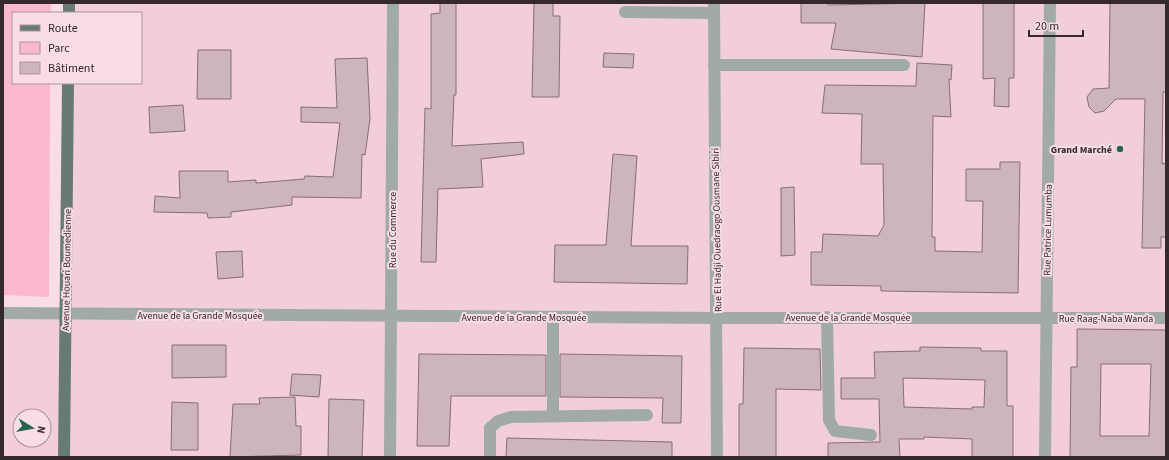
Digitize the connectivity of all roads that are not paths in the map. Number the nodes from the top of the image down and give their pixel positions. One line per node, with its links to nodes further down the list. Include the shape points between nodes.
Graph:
1 (393, 3): 10 (street, Rue du Commerce)
2 (1050, 3): 14 (street, Rue Patrice Lumumba)
3 (714, 8): 4 (street); 5 (street, Rue El Hadji Ouedraogo Ousmane Sibiri)
4 (625, 12)
5 (714, 65): 6 (street); 13 (street, Rue El Hadji Ouedraogo Ousmane Sibiri)
6 (904, 65)
7 (68, 84): 9 (main road, Avenue Houari Boumedienne)
8 (3, 313): 9 (street, Avenue de la Grande Mosquée)
9 (66, 314): 10 (street, Avenue de la Grande Mosquée); 19 (main road, Avenue Houari Boumedienne)
10 (392, 316): 11 (street, Avenue de la Grande Mosquée); 20 (street, Rue du Commerce)
11 (553, 317): 13 (street, Avenue de la Grande Mosquée); 17 (street)
12 (827, 317): 13 (street, Avenue de la Grande Mosquée); 14 (street, Avenue de la Grande Mosquée); 18 (street, via 829,420 835,431)
13 (717, 318): 22 (street, Rue El Hadji Ouedraogo Ousmane Sibiri)
14 (1045, 318): 15 (street, Rue Raag-Naba Wanda); 23 (street, Rue Patrice Lumumba)
15 (1166, 318)
16 (647, 415): 17 (street)
17 (553, 416): 21 (street, via 512,417 498,421 490,428)
18 (871, 434)
19 (64, 457)
20 (390, 457)
21 (490, 457)
22 (717, 457)
23 (1045, 457)

